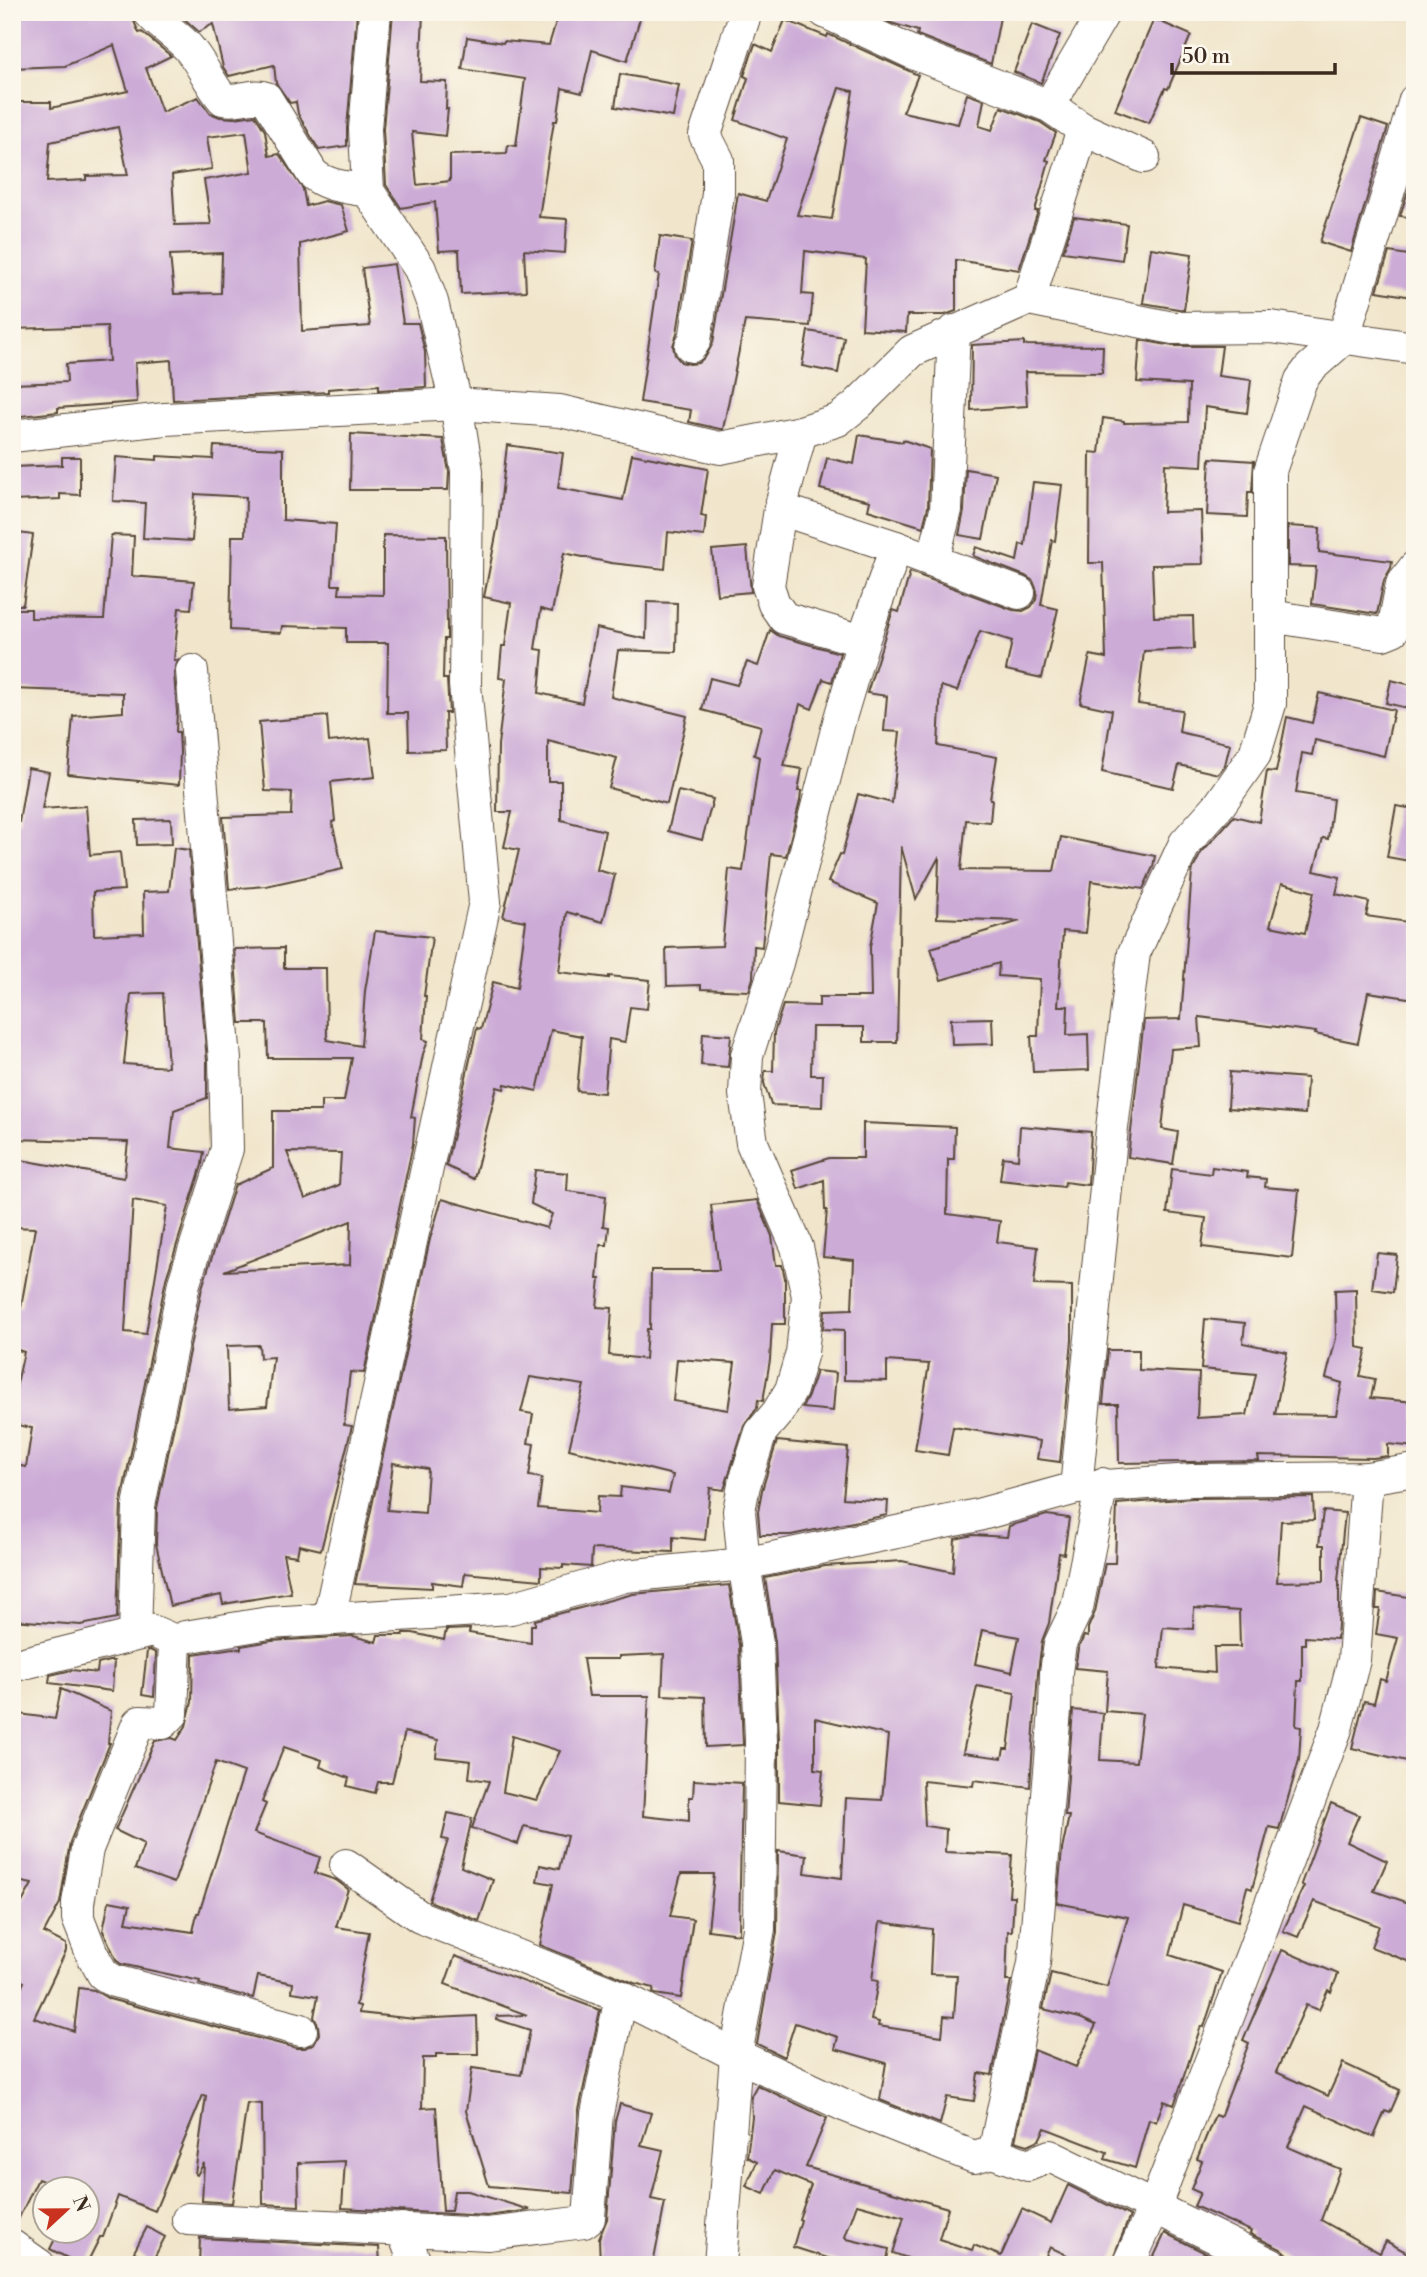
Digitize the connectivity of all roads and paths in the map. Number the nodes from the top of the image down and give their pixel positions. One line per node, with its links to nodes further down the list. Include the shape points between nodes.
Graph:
1 (149, 12): 10 (street, via 191,50 223,99 257,95 266,99 318,179)
2 (375, 12): 10 (street, via 365,129)
3 (746, 12): 14 (street, via 705,135 718,160 718,194)
4 (825, 12): 7 (street, via 913,53)
5 (1104, 12): 7 (street)
6 (1415, 100): 13 (street)
7 (1048, 106): 8 (street)
8 (1083, 129): 9 (street); 11 (street)
9 (1144, 157)
10 (368, 191): 16 (street, via 420,269)
11 (1028, 299): 12 (street); 13 (street, via 1173,328 1271,327)
12 (954, 331): 17 (street, via 912,351 838,420); 21 (street, via 946,510)
13 (1343, 339): 15 (street); 24 (street, via 1301,380 1270,471)
14 (691, 346)
15 (1415, 348)
16 (456, 404): 17 (street, via 560,411 720,449); 18 (street, via 165,419); 31 (street, via 467,471 465,685 485,902)
17 (801, 432): 19 (street)
18 (12, 436)
19 (780, 509): 20 (street); 25 (street, via 768,586 774,604 784,618)
20 (895, 547): 21 (street); 25 (street)
21 (933, 560): 23 (street)
22 (1415, 567): 24 (street, via 1402,584 1389,632)
23 (1019, 593)
24 (1270, 616): 29 (street, via 1270,704 1255,754 1185,843 1133,953 1112,1128)
25 (863, 641): 30 (street, via 777,963 747,1055 745,1094 752,1143 797,1247 808,1296 802,1353 790,1390 761,1432 744,1485 739,1511)
26 (192, 671): 32 (street, via 225,1060 226,1149 184,1283 139,1506)
27 (1415, 1469): 28 (street)
28 (1367, 1478): 29 (street); 40 (street, via 1354,1660 1336,1730)
29 (1089, 1486): 30 (street, via 978,1515); 39 (street, via 1077,1608 1060,1644 1056,1672 1034,1963)
30 (744, 1564): 31 (street, via 625,1576 511,1608); 38 (street, via 757,1643 760,1704 759,1929)
31 (329, 1618): 33 (street, via 269,1623)
32 (135, 1634): 33 (street, via 152,1631); 34 (street)
33 (175, 1641): 37 (street, via 172,1714 163,1724 138,1724 88,1849 78,1918 103,1975 114,1982)
34 (12, 1666)
35 (346, 1865): 36 (street, via 420,1917)
36 (621, 1997): 38 (street); 42 (street, via 597,2114 589,2218 488,2234)
37 (301, 2030)
38 (736, 2054): 39 (street, via 846,2106 974,2157); 46 (street)
39 (992, 2152): 40 (street, via 1028,2165 1050,2156)
40 (1154, 2208): 47 (street); 48 (street)
41 (188, 2219): 42 (street)
42 (402, 2228): 45 (street)
43 (12, 2246): 44 (street)
44 (39, 2265)
45 (416, 2265)
46 (720, 2265)
47 (1128, 2265)
48 (1272, 2265)

